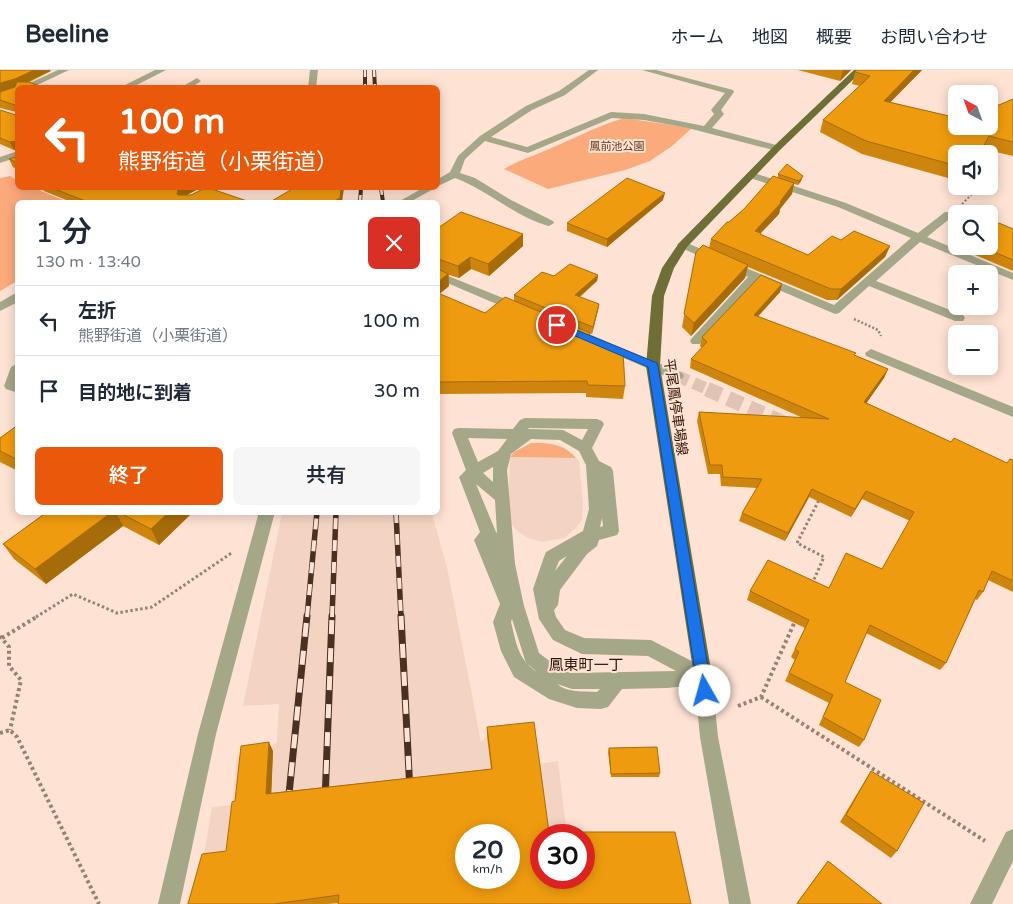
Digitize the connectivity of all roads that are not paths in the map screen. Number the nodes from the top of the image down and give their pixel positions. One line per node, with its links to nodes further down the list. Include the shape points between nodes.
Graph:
1 (65, 70): 9 (street)
2 (162, 70): 10 (street)
3 (314, 70): 12 (street)
4 (572, 70): 7 (street)
5 (646, 70): 13 (street, via 730,92)
6 (859, 70): 15 (main road, 平尾鳳停車場線)
7 (591, 72): 14 (street, via 562,93 529,108)
8 (198, 81): 11 (street)
9 (30, 85)
10 (130, 85)
11 (190, 85)
12 (312, 85)
13 (707, 129): 14 (street, via 644,117 610,115 528,150); 15 (street)
14 (484, 138): 18 (street, via 461,158)
15 (777, 148): 19 (main road, 平尾鳳停車場線)
16 (15, 155): 17 (street)
17 (0, 160)
18 (454, 174): 20 (street); 24 (street)
19 (751, 175): 25 (street, via 842,205); 26 (main road, 平尾鳳停車場線)
20 (440, 182)
21 (426, 190): 22 (street)
22 (407, 200)
23 (948, 215): 25 (street)
24 (548, 222)
25 (918, 236): 29 (street); 30 (street)
26 (683, 245): 28 (street); 38 (main road, 平尾鳳停車場線, via 668,268 658,296)
27 (440, 275): 33 (street)
28 (756, 276): 30 (street, via 835,310); 36 (street)
29 (1013, 276)
30 (869, 282): 34 (street)
31 (15, 299): 32 (street)
32 (0, 307)
33 (527, 312)
34 (959, 318)
35 (554, 324): 38 (street)
36 (696, 341)
37 (871, 353): 42 (street)
38 (653, 366): 40 (street); 52 (main road, 平尾鳳停車場線)
39 (15, 375): 41 (street, via 11,386)
40 (677, 376)
41 (15, 388)
42 (1013, 412)
43 (514, 442): 44 (street, via 563,435); 44 (street, via 525,423 597,424); 45 (street); 45 (street, via 459,433); 46 (street)
44 (585, 448): 52 (street, via 593,465 597,510 591,542 552,588 548,619 559,635 582,646 651,648)
45 (475, 472): 46 (street); 48 (street, via 466,478)
46 (502, 498): 49 (street)
47 (266, 515): 56 (street, via 206,734)
48 (489, 534): 49 (street); 50 (street, via 482,540)
49 (507, 564): 50 (street)
50 (510, 597): 51 (street); 54 (street, via 502,622 510,651 520,671)
51 (532, 658): 53 (street, via 554,675 572,681); 54 (street)
52 (703, 676): 53 (street); 57 (street, via 709,737)
53 (617, 681): 54 (street, via 601,701 561,697)
54 (549, 690)
55 (1009, 846): 58 (street)
56 (168, 904)
57 (740, 904)
58 (980, 904)

